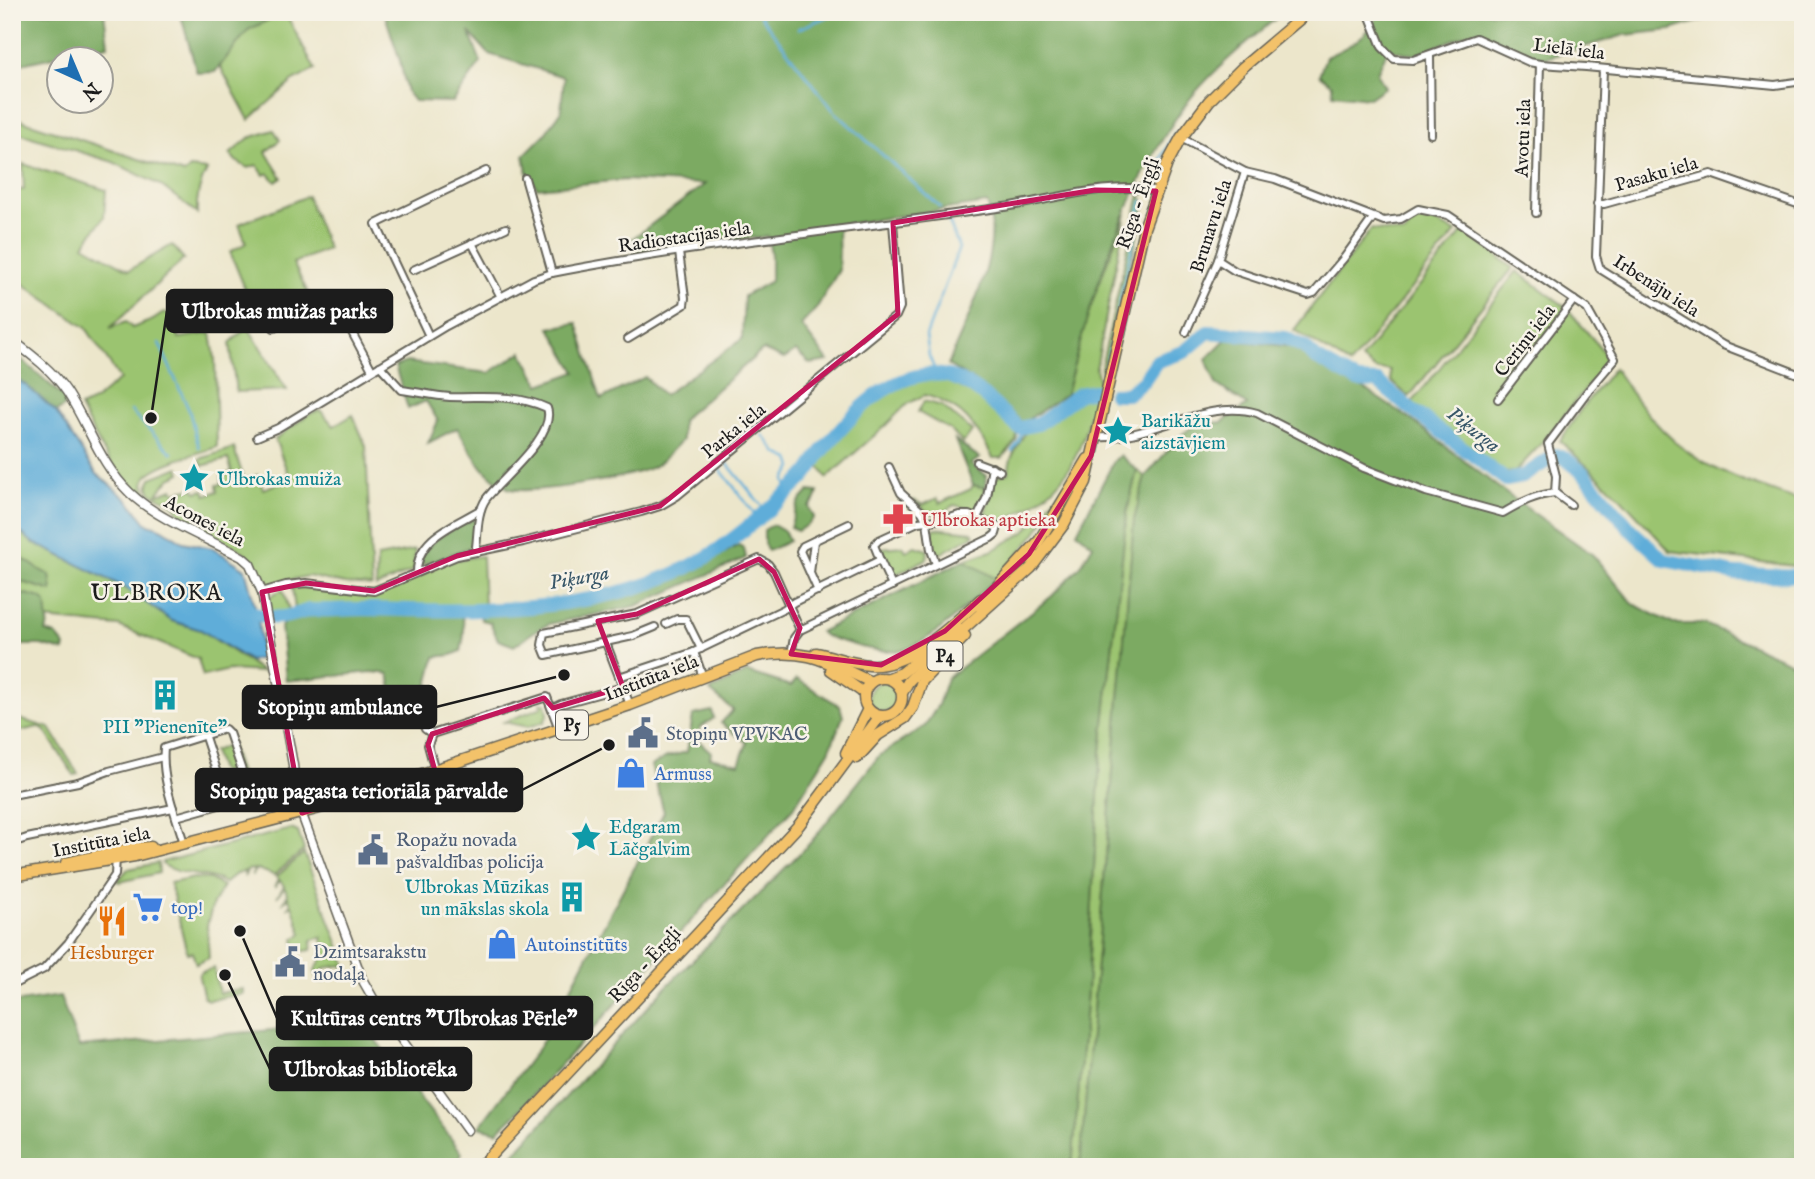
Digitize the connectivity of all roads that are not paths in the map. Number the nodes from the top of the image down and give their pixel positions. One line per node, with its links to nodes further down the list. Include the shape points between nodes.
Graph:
1 (1308, 12): 8 (main road, Rīga - Ērgļi / P4, via 1219,90)
2 (1368, 12): 3 (street, Lielā iela, via 1382,47 1394,59)
3 (1430, 56): 4 (street, Lielā iela, via 1476,38); 7 (street)
4 (1540, 64): 5 (street, Lielā iela); 15 (street, Avotu iela)
5 (1603, 69): 6 (street, Lielā iela, via 1775,85); 13 (street, Irbenāju iela)
6 (1803, 81)
7 (1431, 134)
8 (1181, 138): 10 (street, Brunavu iela); 12 (main road, Rīga - Ērgļi / P4)
9 (486, 172): 28 (street, via 376,224)
10 (1245, 172): 16 (street, via 1275,179); 21 (street, Brunavu iela)
11 (525, 178): 23 (street)
12 (1156, 191): 17 (street, Radiostacijas iela, via 1095,190); 36 (main road, Rīga - Ērgļi / P4)
13 (1597, 204): 14 (street, Pasaku iela, via 1711,174); 33 (street, Irbenāju iela, via 1597,264 1606,274 1723,345)
14 (1803, 206)
15 (1536, 213)
16 (1373, 218): 21 (street, via 1344,258 1308,295 1235,271); 25 (street, via 1393,221 1418,209 1448,215)
17 (893, 223): 20 (street, Radiostacijas iela); 49 (street, Parka iela, via 897,316 677,496 641,512)
18 (506, 228): 19 (street)
19 (472, 243): 22 (street); 24 (street)
20 (678, 252): 23 (street, Radiostacijas iela); 29 (street, via 684,305)
21 (1218, 260): 27 (street, Brunavu iela)
22 (413, 270)
23 (552, 273): 24 (street, Radiostacijas iela)
24 (501, 297): 28 (street, Radiostacijas iela)
25 (1574, 300): 34 (street, Ceriņu iela); 42 (street, via 1587,309 1615,359 1548,444)
26 (274, 328): 32 (street, via 310,308 339,308)
27 (1186, 331)
28 (429, 336): 31 (street, Radiostacijas iela)
29 (628, 339)
30 (12, 340): 58 (street, Acones iela, via 61,384 102,458 130,493 153,511 242,557)
31 (380, 366): 32 (street, Radiostacijas iela); 44 (street, via 402,390 450,397 503,396 547,408 547,425)
32 (372, 370): 35 (street, Radiostacijas iela)
33 (1803, 376)
34 (1498, 399)
35 (257, 437)
36 (1096, 437): 37 (main road, Rīga - Ērgļi / P4); 42 (street, via 1127,437 1241,408 1364,468 1426,492 1503,513 1525,500)
37 (1090, 456): 54 (main road, Rīga - Ērgļi / P4, via 1086,482 1074,507 1049,547); 56 (main road, Rīga - Ērgļi / P4, via 1048,530)
38 (976, 462): 40 (street)
39 (889, 467): 46 (street, via 901,493 918,506)
40 (992, 467): 41 (street); 45 (street, via 987,497)
41 (1000, 471)
42 (1555, 493): 43 (street)
43 (1571, 505)
44 (481, 509): 49 (street); 52 (street, via 429,541 418,555)
45 (977, 518): 46 (street, via 959,515); 51 (street, via 998,527 996,534)
46 (927, 522): 50 (street, via 879,540 874,545); 51 (street)
47 (849, 524): 48 (street)
48 (814, 541): 53 (street); 53 (street, via 800,551)
49 (477, 552): 52 (street)
50 (880, 560): 55 (street); 57 (street)
51 (936, 564): 55 (street)
52 (417, 572): 58 (street, via 374,591 306,583)
53 (810, 573): 57 (street)
54 (1021, 579): 74 (main road, Rīga - Ērgļi / P4, via 929,660); 92 (main road, P4, via 924,677 905,719 868,745)
55 (892, 586): 62 (street)
56 (995, 588): 67 (main road, P5, via 939,635 890,663 870,666); 70 (main road, Rīga - Ērgļi / P4, via 925,655 902,674)
57 (818, 591): 59 (street)
58 (262, 592): 85 (street, Acones iela)
59 (789, 606): 62 (street); 63 (street, via 774,572 759,559 637,614 544,633 542,645 546,655); 64 (street)
60 (666, 624): 64 (street, via 686,619)
61 (655, 628): 63 (street)
62 (800, 630): 66 (street)
63 (606, 643): 68 (street)
64 (701, 649): 65 (street)
65 (694, 652): 68 (street); 69 (street)
66 (791, 654): 67 (main road, P5); 69 (main road, Institūta iela / P5, via 757,656); 73 (main road, P5, via 839,674)
67 (807, 654): 71 (main road, P5)
68 (619, 677): 72 (street)
69 (703, 677): 76 (main road, Institūta iela / P5)
70 (889, 678): 71 (main road); 74 (main road)
71 (870, 682): 73 (main road)
72 (623, 687): 76 (street); 77 (street)
73 (864, 693): 78 (main road)
74 (902, 693): 79 (main road, via 898,709)
75 (418, 702): 82 (street, via 425,729)
76 (630, 705): 80 (main road, Institūta iela / P5)
77 (553, 708): 80 (street); 82 (street, via 547,697)
78 (868, 709): 79 (main road); 95 (main road, Rīga - Ērgļi / P4, via 842,762)
79 (880, 716): 92 (main road, Rīga - Ērgļi / P4)
80 (559, 729): 84 (main road, Institūta iela / P5)
81 (204, 734): 83 (street, via 164,748); 87 (street, via 225,729 229,733); 88 (street)
82 (432, 734): 84 (street, via 428,745)
83 (163, 757): 86 (street, via 78,782); 89 (street)
84 (435, 771): 90 (main road, Institūta iela / P5)
85 (294, 784): 87 (street); 90 (street, Acones iela)
86 (12, 795)
87 (251, 797): 88 (street)
88 (227, 804): 91 (street)
89 (173, 808): 91 (street); 93 (street)
90 (302, 813): 94 (main road, Institūta iela / P5); 99 (street, Acones iela, via 370,995)
91 (176, 817): 94 (street)
92 (799, 825): 95 (main road, Rīga - Ērgļi / P4)
93 (12, 843)
94 (184, 843): 96 (main road, Institūta iela / P5, via 133,848)
95 (777, 846): 100 (main road, Rīga - Ērgļi / P4)
96 (115, 856): 97 (main road, Institūta iela / P5, via 78,859); 98 (street, via 115,875 68,943 44,969)
97 (12, 876)
98 (12, 985)
99 (467, 1130)
100 (480, 1167)

